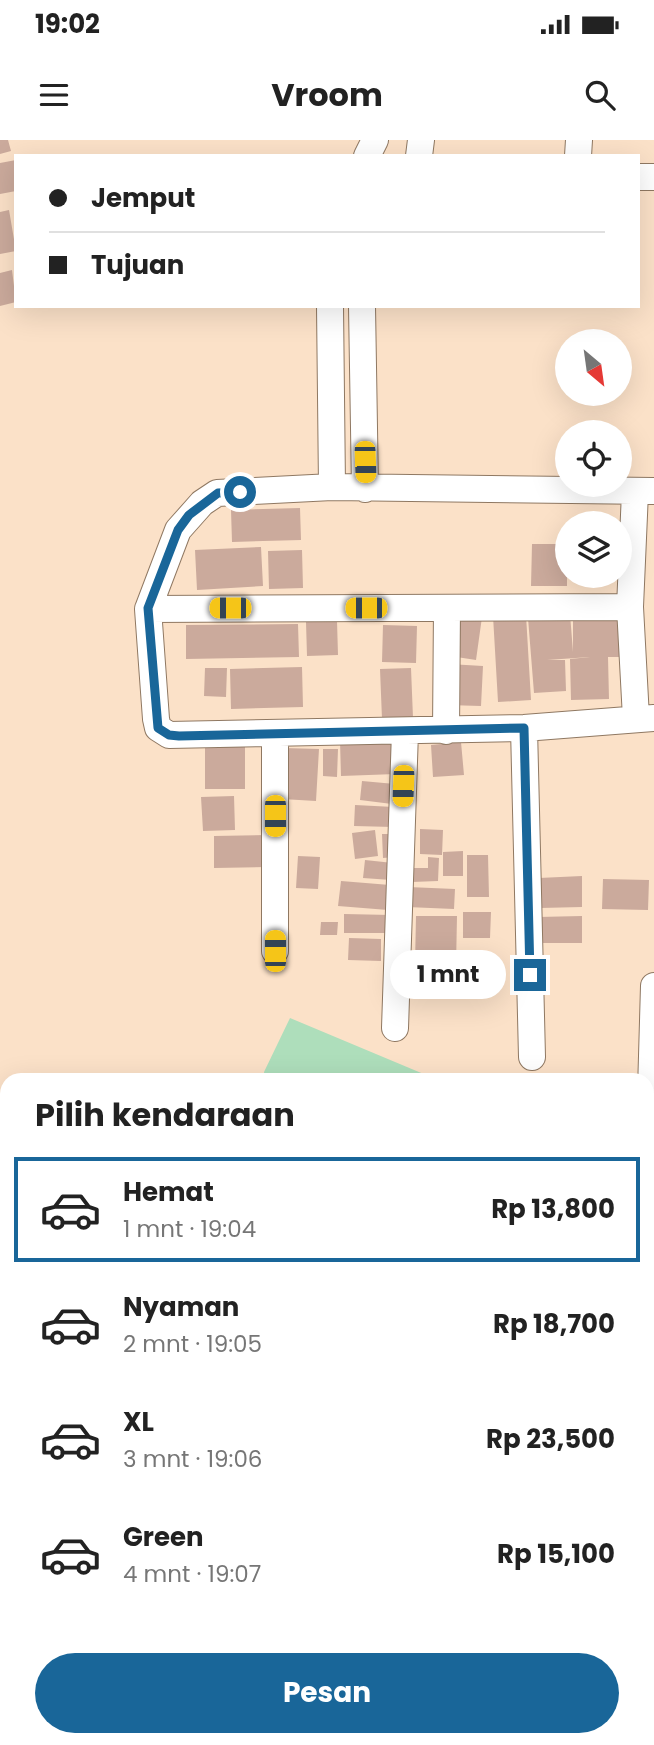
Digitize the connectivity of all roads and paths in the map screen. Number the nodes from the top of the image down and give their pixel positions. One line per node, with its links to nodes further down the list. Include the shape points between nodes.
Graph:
1 (330, 308): 3 (street)
2 (362, 308): 4 (street)
3 (332, 487): 4 (street); 7 (street, via 218,493 202,503 178,530)
4 (365, 489): 5 (street)
5 (644, 492): 6 (street)
6 (631, 607): 8 (street); 9 (street)
7 (148, 608): 8 (street); 13 (street, via 158,728 179,736)
8 (447, 608): 11 (street)
9 (645, 718): 10 (street)
10 (524, 728): 11 (street); 17 (street)
11 (446, 731): 12 (street)
12 (405, 732): 13 (street); 16 (street)
13 (275, 735): 14 (street)
14 (275, 951)
15 (654, 986): 18 (street)
16 (395, 1028)
17 (532, 1057)
18 (652, 1073)

